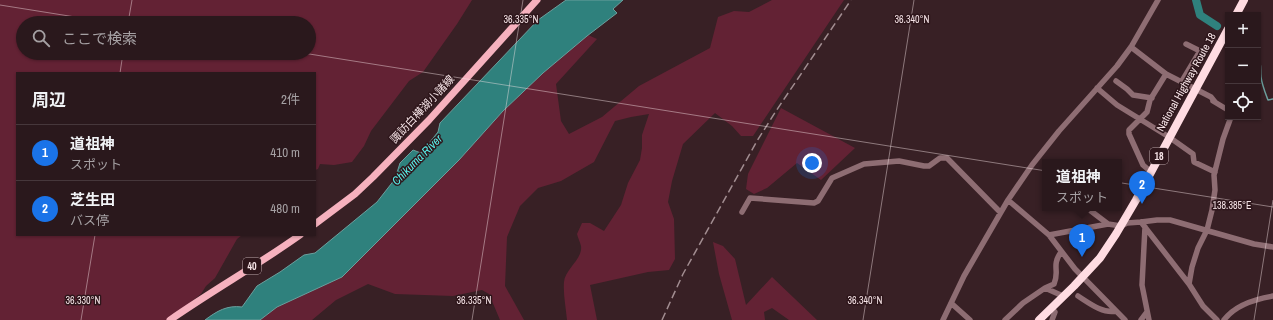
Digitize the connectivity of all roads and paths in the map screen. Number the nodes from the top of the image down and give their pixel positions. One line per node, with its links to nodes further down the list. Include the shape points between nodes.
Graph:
1 (537, 0): 24 (main road, 諏訪白樺湖小諸線, via 429,120 373,177)
2 (1158, 0): 7 (street)
3 (1244, 0): 4 (highway)
4 (1238, 12)
5 (1225, 35): 12 (highway, National Highway Route 18 / 18)
6 (1186, 44): 10 (street, via 1200,51)
7 (1131, 47): 8 (street); 11 (street)
8 (1166, 74): 10 (street); 13 (street)
9 (1116, 81): 13 (street, via 1133,95)
10 (1182, 81): 12 (street)
11 (1097, 88): 15 (street, via 1117,105); 20 (street, via 1049,145)
12 (1195, 90): 14 (street); 17 (highway, National Highway Route 18 / 18)
13 (1152, 98): 15 (street, via 1147,112)
14 (1225, 108)
15 (1140, 119): 17 (street); 18 (street, via 1129,130 1129,134 1143,165)
16 (1230, 120): 19 (street)
17 (1169, 137): 18 (highway, National Highway Route 18 / 18); 19 (street, via 1192,154 1194,162)
18 (1151, 172): 27 (highway, National Highway Route 18 / 18)
19 (1215, 172): 28 (street, via 1215,190)
20 (1008, 200): 23 (street); 29 (street)
21 (1091, 211): 25 (street)
22 (742, 212): 23 (street, via 750,198 814,203 818,201 832,178 864,164 899,160 929,166 940,158 947,158)
23 (1000, 212): 39 (street)
24 (316, 223)
25 (1108, 224): 27 (street); 29 (street)
26 (1143, 225): 27 (street, via 1127,223); 28 (street, via 1157,220 1170,220); 34 (street); 42 (street, via 1142,285)
27 (1121, 226): 33 (highway, National Highway Route 18 / 18, via 1100,258)
28 (1207, 230): 31 (street); 34 (street, via 1198,248)
29 (1049, 235): 32 (street)
30 (299, 236): 43 (main road, 40)
31 (1273, 247)
32 (1061, 252): 33 (street); 35 (street, via 1056,259 1054,284)
33 (1082, 277): 36 (highway, National Highway Route 18 / 18); 41 (street)
34 (1189, 284): 52 (street, via 1203,306)
35 (1045, 288): 36 (street); 46 (street, via 1023,303)
36 (1063, 296): 40 (highway, National Highway Route 18 / 18)
37 (1078, 296): 41 (street, via 1096,307)
38 (1273, 296): 53 (street, via 1242,305)
39 (951, 303): 44 (street); 45 (street)
40 (1051, 308): 47 (highway, National Highway Route 18 / 18); 48 (street, via 1055,312)
41 (1116, 312): 49 (street)
42 (1147, 312): 50 (street); 51 (street)
43 (170, 320)
44 (943, 320)
45 (970, 320)
46 (1005, 320)
47 (1039, 320)
48 (1052, 320)
49 (1125, 320)
50 (1141, 320)
51 (1149, 320)
52 (1217, 320)
53 (1224, 320)

